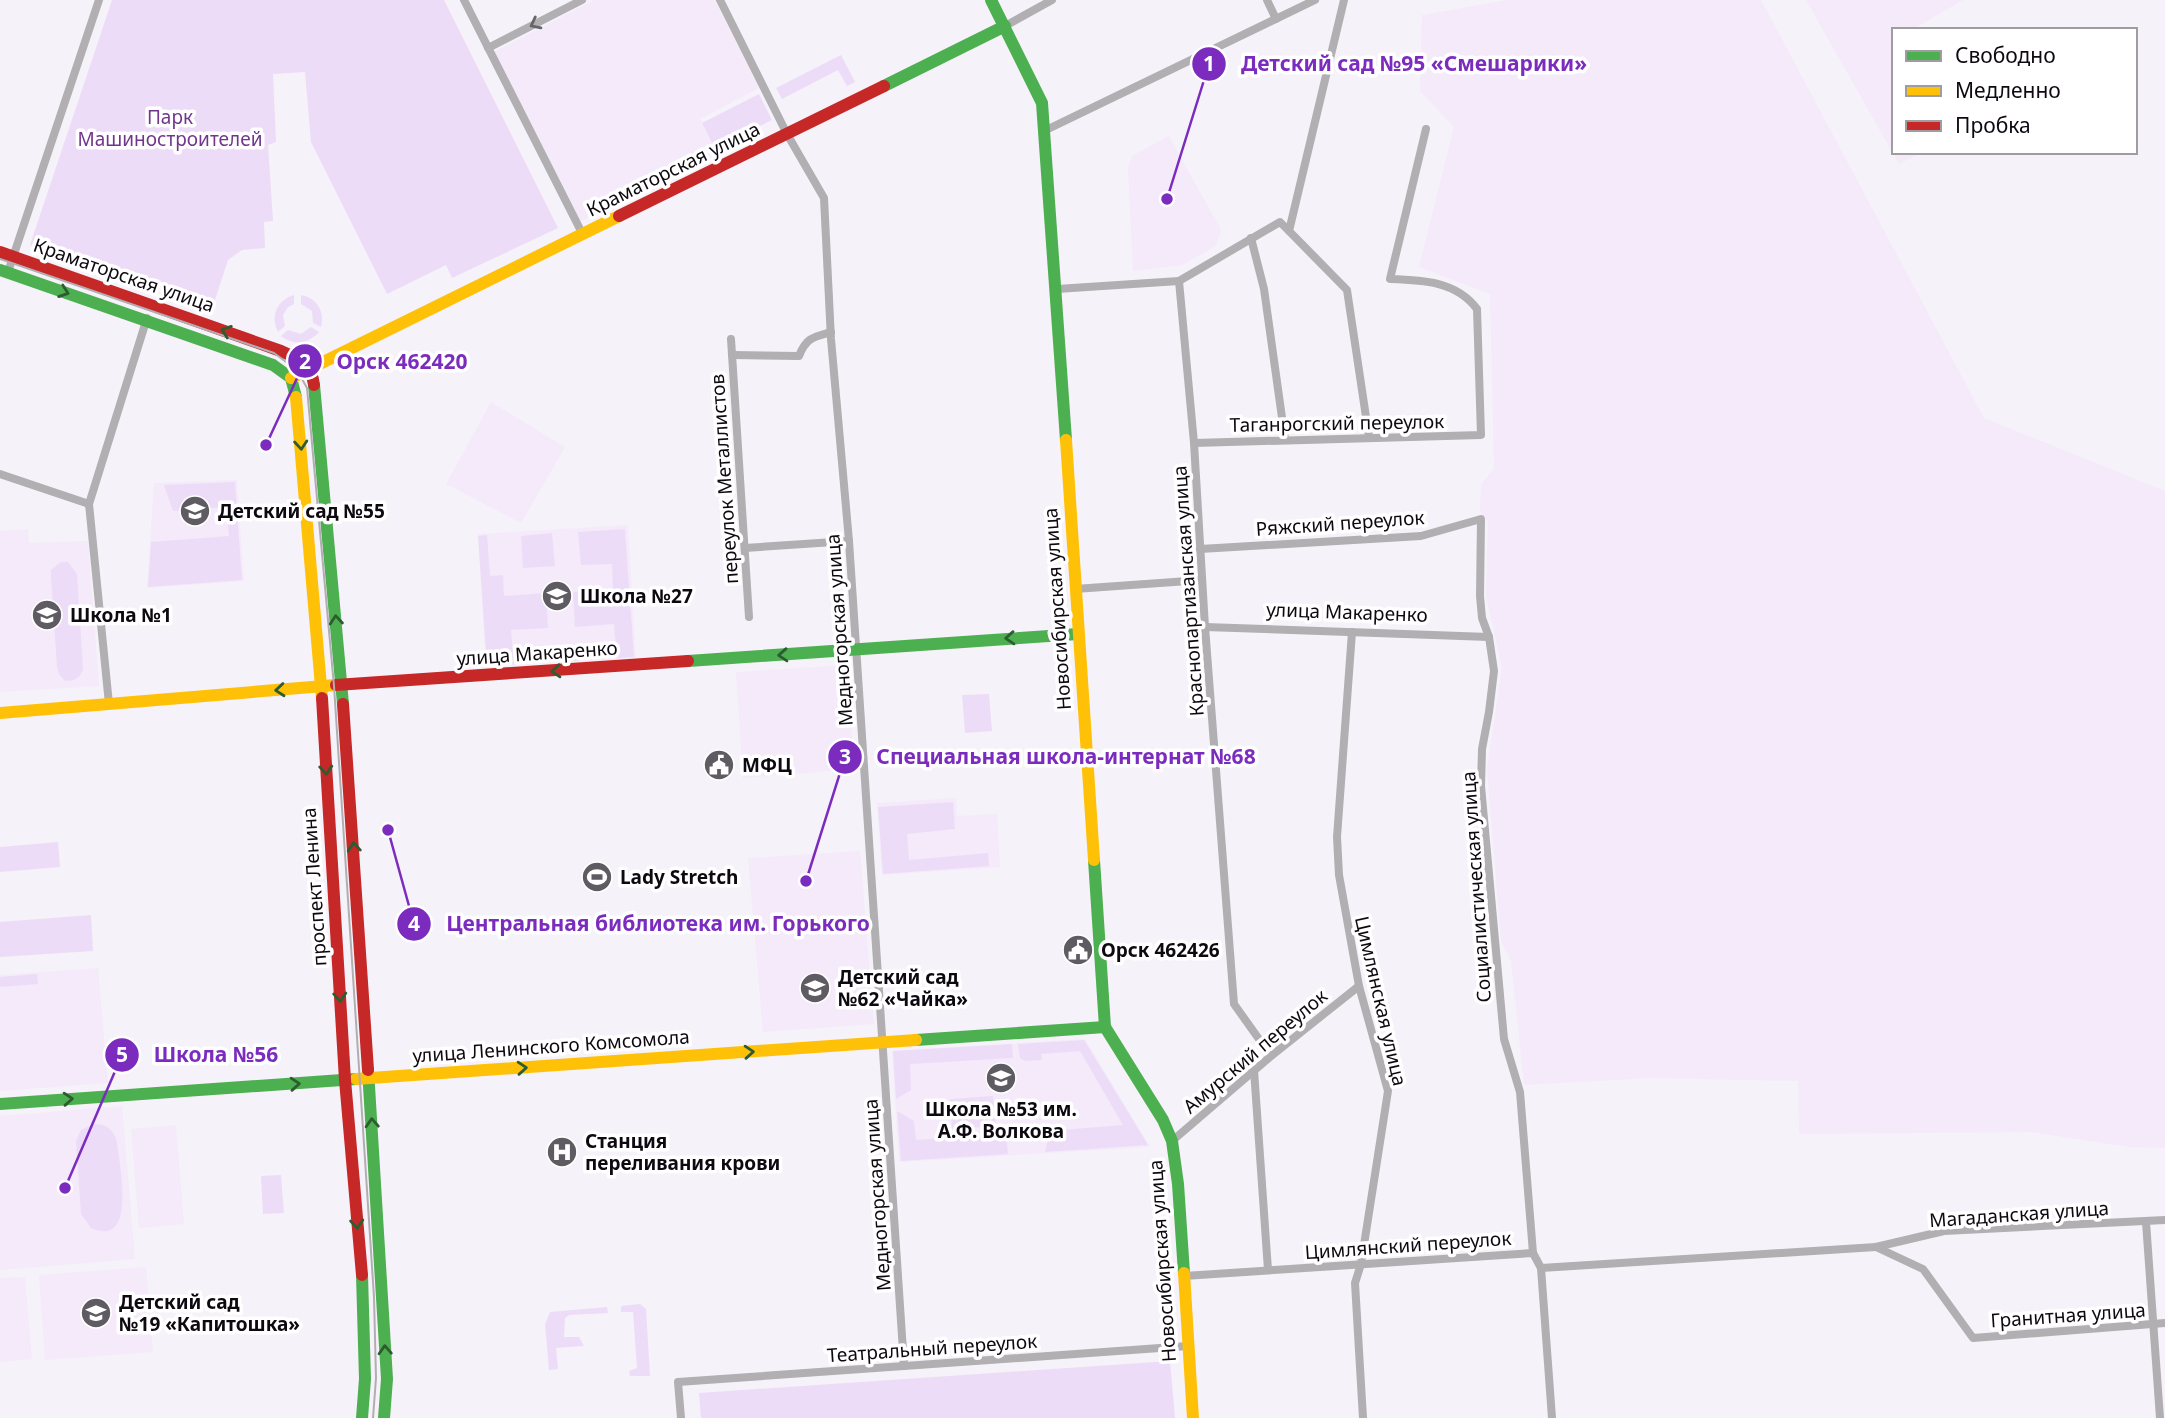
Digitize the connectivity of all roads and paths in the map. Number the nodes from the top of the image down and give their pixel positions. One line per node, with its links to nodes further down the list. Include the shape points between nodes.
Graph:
1 (99, 0): 19 (street)
2 (464, 0): 12 (street)
3 (582, 0): 12 (street, one-way to 12)
4 (720, 0): 15 (street, Медногорская улица)
5 (991, 0): 11 (main road, Новосибирская улица)
6 (1052, 0): 11 (street, Краматорская улица)
7 (1267, 0): 10 (street)
8 (1315, 0): 10 (street)
9 (1345, 0): 16 (street)
10 (1276, 19): 14 (street)
11 (1004, 26): 14 (main road, Новосибирская улица, via 1042,103); 15 (main road, Краматорская улица)
12 (488, 48): 17 (street)
13 (1426, 129): 34 (street, Таганрогский переулок, via 1390,279 1433,281 1470,300 1477,309 1481,435)
14 (1046, 130): 24 (main road, Новосибирская улица)
15 (787, 134): 17 (main road, Краматорская улица); 27 (street, Медногорская улица, via 824,198)
16 (1289, 231): 18 (street, via 1280,222); 34 (street, via 1347,290)
17 (583, 235): 32 (main road, Краматорская улица)
18 (1251, 238): 23 (street); 35 (street, via 1265,289)
19 (6, 254): 20 (main road, Краматорская улица); 21 (street)
20 (34, 264): 22 (street); 25 (main road, Краматорская улица)
21 (4, 271): 22 (main road, Краматорская улица)
22 (29, 280): 26 (main road, Краматорская улица, one-way to 26)
23 (1179, 281): 24 (street); 36 (street, Краснопартизанская улица)
24 (1057, 289): 46 (main road, Новосибирская улица)
25 (151, 305): 26 (street); 29 (main road, Краматорская улица, one-way to 25)
26 (146, 320): 30 (main road, Краматорская улица); 38 (street)
27 (831, 332): 31 (street, via 814,336 799,356); 42 (street, Медногорская улица)
28 (731, 339): 31 (street, переулок Металлистов)
29 (250, 340): 30 (street); 32 (main road, Краматорская улица, via 293,356)
30 (244, 355): 33 (main road, Краматорская улица, via 273,365)
31 (732, 355): 43 (street, переулок Металлистов)
32 (310, 369): 33 (main road, Краматорская улица); 39 (main road)
33 (291, 378): 40 (main road, проспект Ленина, one-way to 40, via 297,398)
34 (1369, 437): 35 (street, Таганрогский переулок)
35 (1286, 439): 36 (street, Таганрогский переулок)
36 (1195, 443): 44 (street, Краснопартизанская улица)
37 (0, 474): 38 (street)
38 (89, 504): 57 (street)
39 (327, 509): 40 (street); 47 (main road)
40 (307, 512): 48 (main road, проспект Ленина)
41 (1481, 519): 44 (street, Ряжский переулок, via 1421,536); 53 (street, Социалистическая улица, via 1480,596)
42 (849, 541): 43 (street); 54 (street, Медногорская улица)
43 (746, 548): 49 (street, переулок Металлистов)
44 (1200, 549): 45 (street, Краснопартизанская улица)
45 (1202, 580): 46 (street); 50 (street, Краснопартизанская улица)
46 (1075, 589): 52 (main road, Новосибирская улица)
47 (334, 590): 48 (street); 55 (main road, one-way to 47)
48 (313, 593): 56 (main road, проспект Ленина)
49 (749, 617)
50 (1205, 627): 51 (street, улица Макаренко); 64 (street, Краснопартизанская улица, via 1234,1004)
51 (1352, 632): 53 (street, улица Макаренко); 61 (street, Цимлянская улица, via 1337,837 1342,900)
52 (1078, 634): 54 (main road, улица Макаренко, one-way to 54); 62 (main road, Новосибирская улица)
53 (1489, 636): 77 (street, Социалистическая улица, via 1493,671 1481,786 1504,1039 1520,1092)
54 (855, 650): 55 (main road, улица Макаренко, one-way to 55); 63 (street, Медногорская улица)
55 (342, 685): 56 (main road, улица Макаренко); 59 (main road, one-way to 55)
56 (321, 687): 57 (main road, улица Макаренко, one-way to 57); 60 (main road, проспект Ленина, one-way to 60)
57 (109, 704): 58 (main road, улица Макаренко)
58 (0, 713)
59 (356, 885): 60 (street); 66 (main road)
60 (333, 888): 67 (main road, проспект Ленина, one-way to 67)
61 (1359, 986): 64 (street, Амурский переулок); 80 (street, Цимлянская улица, via 1388,1091)
62 (1105, 1027): 63 (main road, улица Ленинского Комсомола); 69 (main road, Новосибирская улица)
63 (882, 1043): 66 (main road, улица Ленинского Комсомола, one-way to 63); 89 (street, Медногорская улица)
64 (1271, 1056): 65 (street, Амурский переулок)
65 (1254, 1070): 69 (street, Амурский переулок); 82 (street)
66 (369, 1078): 67 (main road, улица Ленинского Комсомола); 70 (main road, one-way to 66)
67 (345, 1080): 68 (main road, улица Ленинского Комсомола, one-way to 67); 71 (main road, проспект Ленина)
68 (0, 1104)
69 (1172, 1141): 83 (main road, Новосибирская улица)
70 (375, 1175): 71 (street); 72 (main road)
71 (353, 1177): 73 (main road, проспект Ленина)
72 (377, 1195): 73 (street); 79 (main road)
73 (355, 1196): 78 (main road, проспект Ленина, one-way to 78)
74 (2165, 1220): 75 (street, Магаданская улица)
75 (2146, 1222): 76 (street, Магаданская улица, via 1944,1231); 87 (street)
76 (1876, 1247): 81 (street); 87 (street, Гранитная улица, via 1923,1269 1973,1338)
77 (1533, 1253): 80 (street, Цимлянский переулок); 81 (street, Цимлянский переулок)
78 (360, 1256): 79 (street); 84 (main road, проспект Ленина)
79 (380, 1256): 85 (main road)
80 (1361, 1264): 82 (street, Цимлянский переулок); 96 (street, Цимлянская улица, via 1355,1283)
81 (1541, 1268): 97 (street)
82 (1268, 1270): 83 (street, Цимлянский переулок)
83 (1184, 1276): 88 (main road, Новосибирская улица)
84 (364, 1296): 85 (street); 91 (main road, проспект Ленина)
85 (382, 1296): 90 (main road, one-way to 85)
86 (2165, 1323): 87 (street, Гранитная улица)
87 (2152, 1325): 98 (street)
88 (1188, 1346): 89 (street, Театральный переулок); 95 (main road, Новосибирская улица)
89 (904, 1366): 94 (street, Театральный переулок, via 678,1382)
90 (387, 1379): 91 (street); 93 (main road)
91 (365, 1380): 92 (main road, проспект Ленина)
92 (362, 1418)
93 (384, 1418)
94 (681, 1418)
95 (1194, 1418)
96 (1363, 1418)
97 (1552, 1418)
98 (2160, 1418)

